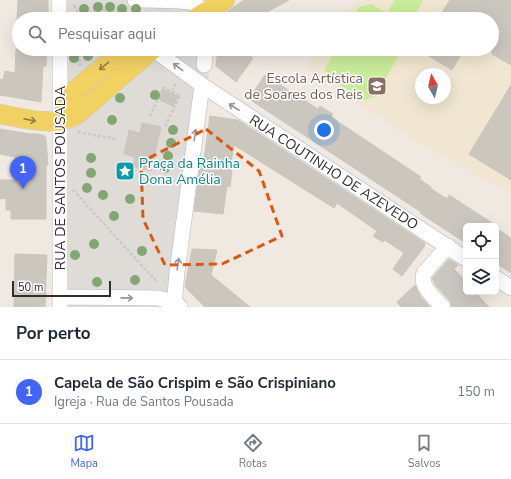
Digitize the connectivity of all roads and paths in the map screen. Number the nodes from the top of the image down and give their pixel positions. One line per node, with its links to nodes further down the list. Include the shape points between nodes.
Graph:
1 (135, 0): 5 (street, via 182,1 193,3 201,8)
2 (225, 0): 6 (main road)
3 (93, 12): 4 (path)
4 (115, 12)
5 (201, 12)
6 (209, 12)
7 (60, 56): 19 (street, RUA DE SANTOS POUSADA)
8 (80, 56): 13 (path)
9 (122, 56): 19 (main road, via 112,60 76,89 68,100)
10 (163, 56): 15 (street, one-way to 10)
11 (205, 56): 12 (street)
12 (204, 65)
13 (81, 71)
14 (179, 79): 16 (path)
15 (202, 85): 24 (street, RUA COUTINHO DE AZEVEDO, one-way to 15); 30 (street, one-way to 15, via 177,272)
16 (171, 91): 18 (path, via 163,88); 20 (path, via 180,95)
17 (0, 114): 19 (main road, one-way to 19, via 38,121)
18 (150, 116)
19 (60, 120): 29 (street, RUA DE SANTOS POUSADA)
20 (165, 126)
21 (76, 131): 22 (path)
22 (117, 139)
23 (69, 185): 27 (path)
24 (448, 246): 25 (street, RUA COUTINHO DE AZEVEDO); 31 (street, via 422,277 424,287)
25 (463, 257)
26 (499, 280): 28 (street)
27 (158, 282)
28 (511, 288)
29 (60, 302): 30 (street, one-way to 30, via 158,298)
30 (176, 305)
31 (443, 307)

